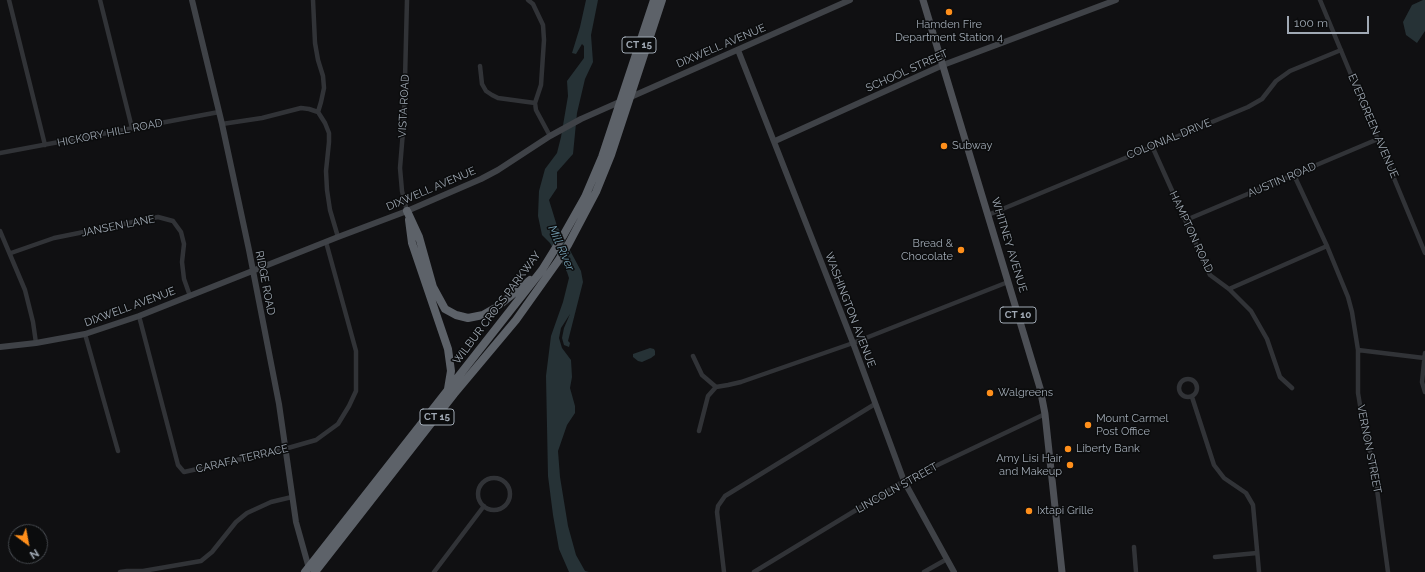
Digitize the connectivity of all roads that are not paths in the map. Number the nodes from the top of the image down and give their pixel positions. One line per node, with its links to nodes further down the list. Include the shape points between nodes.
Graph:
1 (8, 0): 27 (street)
2 (100, 0): 23 (street)
3 (192, 0): 20 (main road, RIDGE ROAD)
4 (313, 0): 21 (street, via 315,43 324,88)
5 (407, 0): 31 (street, VISTA ROAD, via 400,168 402,191)
6 (528, 0): 14 (street)
7 (537, 0): 14 (street)
8 (654, 0): 40 (highway, WILBUR CROSS PARKWAY / CT 15, via 602,157 585,197)
9 (662, 0): 74 (highway, WILBUR CROSS PARKWAY / CT 15, via 611,155 596,192 568,245 516,320 454,394)
10 (850, 0): 15 (main road, DIXWELL AVENUE)
11 (923, 0): 17 (main road, WHITNEY AVENUE / CT 10)
12 (1116, 0): 17 (main road, SCHOOL STREET)
13 (1320, 0): 16 (street, EVERGREEN AVENUE)
14 (533, 4): 19 (street, via 543,26 544,40 541,85)
15 (738, 50): 24 (main road, DIXWELL AVENUE); 26 (main road, WASHINGTON AVENUE)
16 (1341, 50): 25 (street, EVERGREEN AVENUE); 28 (street, COLONIAL DRIVE, via 1290,71 1276,81 1262,99 1248,107)
17 (943, 65): 26 (main road, SCHOOL STREET); 32 (main road, WHITNEY AVENUE / CT 10)
18 (480, 66): 19 (street, via 482,84 486,91 498,98)
19 (535, 103): 24 (street)
20 (219, 112): 22 (main road, RIDGE ROAD); 23 (street, HICKORY HILL ROAD)
21 (318, 112): 22 (street, via 301,108 262,118); 35 (street, via 329,133 327,190)
22 (222, 124): 41 (main road, RIDGE ROAD)
23 (132, 128): 27 (street, HICKORY HILL ROAD)
24 (550, 136): 31 (main road, DIXWELL AVENUE, via 481,179)
25 (1378, 139): 30 (street, AUSTIN ROAD); 39 (street, EVERGREEN AVENUE)
26 (775, 142): 48 (main road, WASHINGTON AVENUE)
27 (45, 145): 29 (street, HICKORY HILL ROAD)
28 (1152, 146): 32 (street, COLONIAL DRIVE); 33 (street, HAMPTON ROAD)
29 (0, 155)
30 (1294, 175): 33 (street, AUSTIN ROAD); 37 (street, VERNON STREET)
31 (408, 211): 35 (main road, DIXWELL AVENUE); 40 (highway, via 419,237 433,287 445,309 456,315 468,318 483,315 506,300); 55 (highway, via 412,243 448,350 451,371)
32 (988, 215): 42 (main road, WHITNEY AVENUE / CT 10)
33 (1186, 220): 43 (street, HAMPTON ROAD, via 1210,275)
34 (0, 231): 38 (street)
35 (338, 237): 36 (main road, DIXWELL AVENUE)
36 (326, 242): 41 (main road, DIXWELL AVENUE); 61 (street, CARAFA TERRACE, via 356,351 356,391 338,424 316,440)
37 (1327, 246): 43 (street); 50 (street, VERNON STREET, via 1348,296)
38 (11, 253): 44 (street, JANSEN LANE, via 54,238 158,217 173,221 181,232 184,244 184,279); 47 (street, via 25,290)
39 (1425, 253)
40 (542, 270): 55 (highway, WILBUR CROSS PARKWAY / CT 15)
41 (253, 271): 44 (main road, DIXWELL AVENUE); 61 (main road, RIDGE ROAD)
42 (1008, 282): 48 (street); 59 (main road, WHITNEY AVENUE / CT 10, via 1037,377)
43 (1229, 289): 54 (street, HAMPTON ROAD, via 1251,312 1267,339 1280,377)
44 (190, 296): 45 (main road, DIXWELL AVENUE)
45 (139, 316): 46 (main road, DIXWELL AVENUE); 61 (street, CARAFA TERRACE, via 178,465 184,472)
46 (85, 334): 47 (main road, DIXWELL AVENUE); 62 (street)
47 (36, 343): 49 (main road, DIXWELL AVENUE)
48 (852, 343): 53 (street, via 741,382); 58 (main road, WASHINGTON AVENUE)
49 (0, 347)
50 (1358, 350): 51 (street); 83 (street, VERNON STREET, via 1358,393 1374,467)
51 (1425, 355): 56 (street, via 1422,382)
52 (693, 356): 53 (street, via 702,375)
53 (716, 387): 60 (street, via 708,396)
54 (1292, 388)
55 (447, 392): 72 (highway, WILBUR CROSS PARKWAY / CT 15)
56 (1425, 392)
57 (1192, 397): 57 (street, via 1180,394 1178,388 1183,380 1192,380 1196,384 1197,390); 67 (street, via 1214,465 1224,478 1246,493 1253,505)
58 (875, 404): 63 (main road, WASHINGTON AVENUE); 76 (street, via 725,496 719,504 717,517)
59 (1045, 414): 63 (street, LINCOLN STREET); 80 (main road, WHITNEY AVENUE / CT 10)
60 (699, 431)
61 (286, 449): 64 (main road, RIDGE ROAD)
62 (118, 451)
63 (904, 482): 69 (main road, WASHINGTON AVENUE); 77 (street, LINCOLN STREET)
64 (292, 497): 70 (street, via 271,502 247,514 236,522 212,552 201,561); 73 (main road, RIDGE ROAD)
65 (484, 506): 65 (street, via 498,510 506,505 510,496 506,483 494,478 482,484 478,495); 75 (street)
66 (1134, 547): 81 (street)
67 (1257, 553): 68 (street); 82 (street)
68 (1215, 557)
69 (948, 559): 78 (street); 79 (main road, WASHINGTON AVENUE)
70 (143, 571): 71 (street)
71 (120, 572)
72 (305, 572)
73 (310, 572)
74 (315, 572)
75 (434, 572)
76 (724, 572)
77 (754, 572)
78 (924, 572)
79 (954, 572)
80 (1062, 572)
81 (1136, 572)
82 (1259, 572)
83 (1388, 572)

